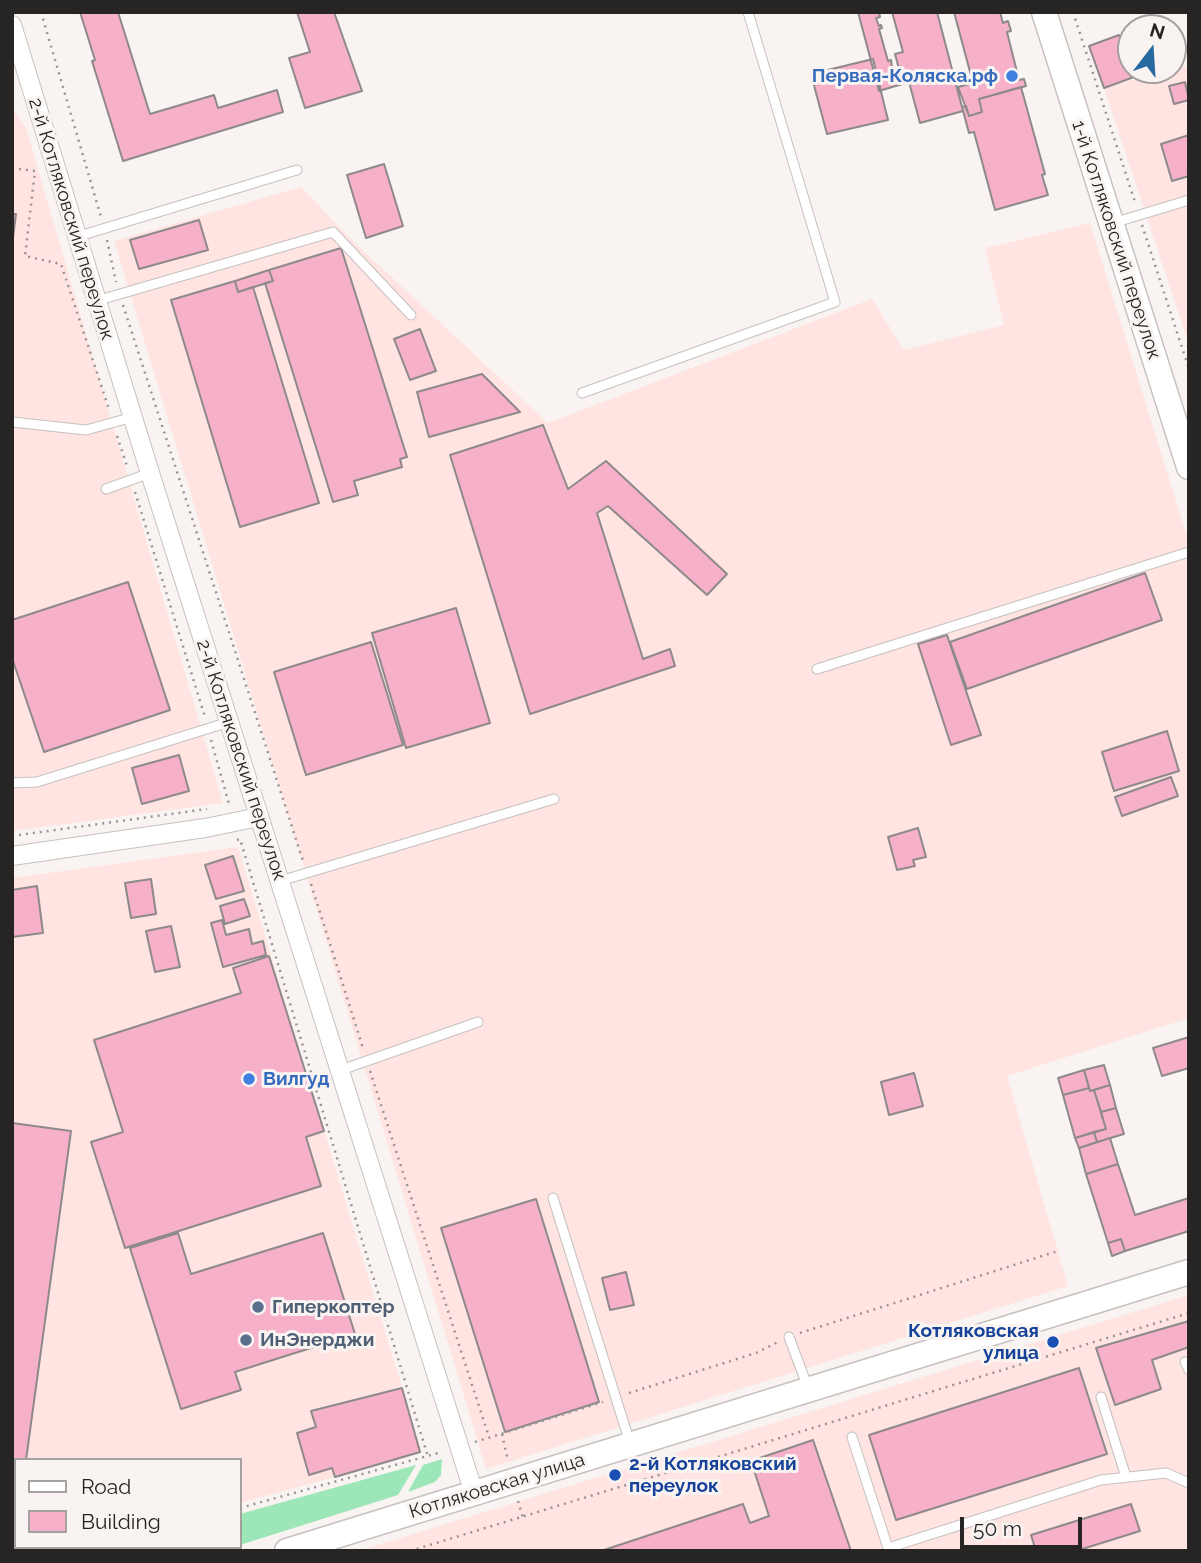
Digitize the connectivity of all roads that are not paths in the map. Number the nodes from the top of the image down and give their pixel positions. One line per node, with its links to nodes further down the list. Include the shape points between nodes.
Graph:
1 (748, 12): 10 (lane, via 835,302)
2 (1044, 12): 6 (street, 1-й Котляковский переулок)
3 (12, 26): 7 (street, 2-й Котляковский переулок)
4 (297, 170): 7 (lane)
5 (1189, 200): 6 (lane)
6 (1111, 223): 13 (street, 1-й Котляковский переулок)
7 (76, 237): 8 (street, 2-й Котляковский переулок)
8 (96, 301): 9 (lane, via 333,232); 11 (street, 2-й Котляковский переулок)
9 (411, 315)
10 (582, 393)
11 (132, 417): 12 (lane, via 86,430); 14 (street, 2-й Котляковский переулок)
12 (12, 422)
13 (1189, 467)
14 (150, 473): 15 (lane); 18 (street, 2-й Котляковский переулок)
15 (106, 489)
16 (1189, 552): 17 (lane)
17 (817, 669)
18 (229, 722): 19 (lane, via 37,782); 21 (street, 2-й Котляковский переулок)
19 (12, 783)
20 (554, 799): 23 (lane)
21 (259, 817): 22 (street); 23 (street, 2-й Котляковский переулок)
22 (12, 856)
23 (280, 881): 25 (street, 2-й Котляковский переулок)
24 (478, 1022): 25 (lane)
25 (341, 1070): 35 (street, 2-й Котляковский переулок)
26 (553, 1198): 32 (lane)
27 (1189, 1272): 29 (street, Котляковская улица)
28 (789, 1337): 29 (lane)
29 (808, 1389): 32 (street, Котляковская улица)
30 (1101, 1397): 33 (lane)
31 (852, 1437): 33 (lane, via 888,1548 1101,1480)
32 (631, 1445): 35 (street, Котляковская улица)
33 (1126, 1477): 34 (lane, via 1166,1473)
34 (1189, 1483)
35 (474, 1493): 36 (street, Котляковская улица)
36 (286, 1551)

